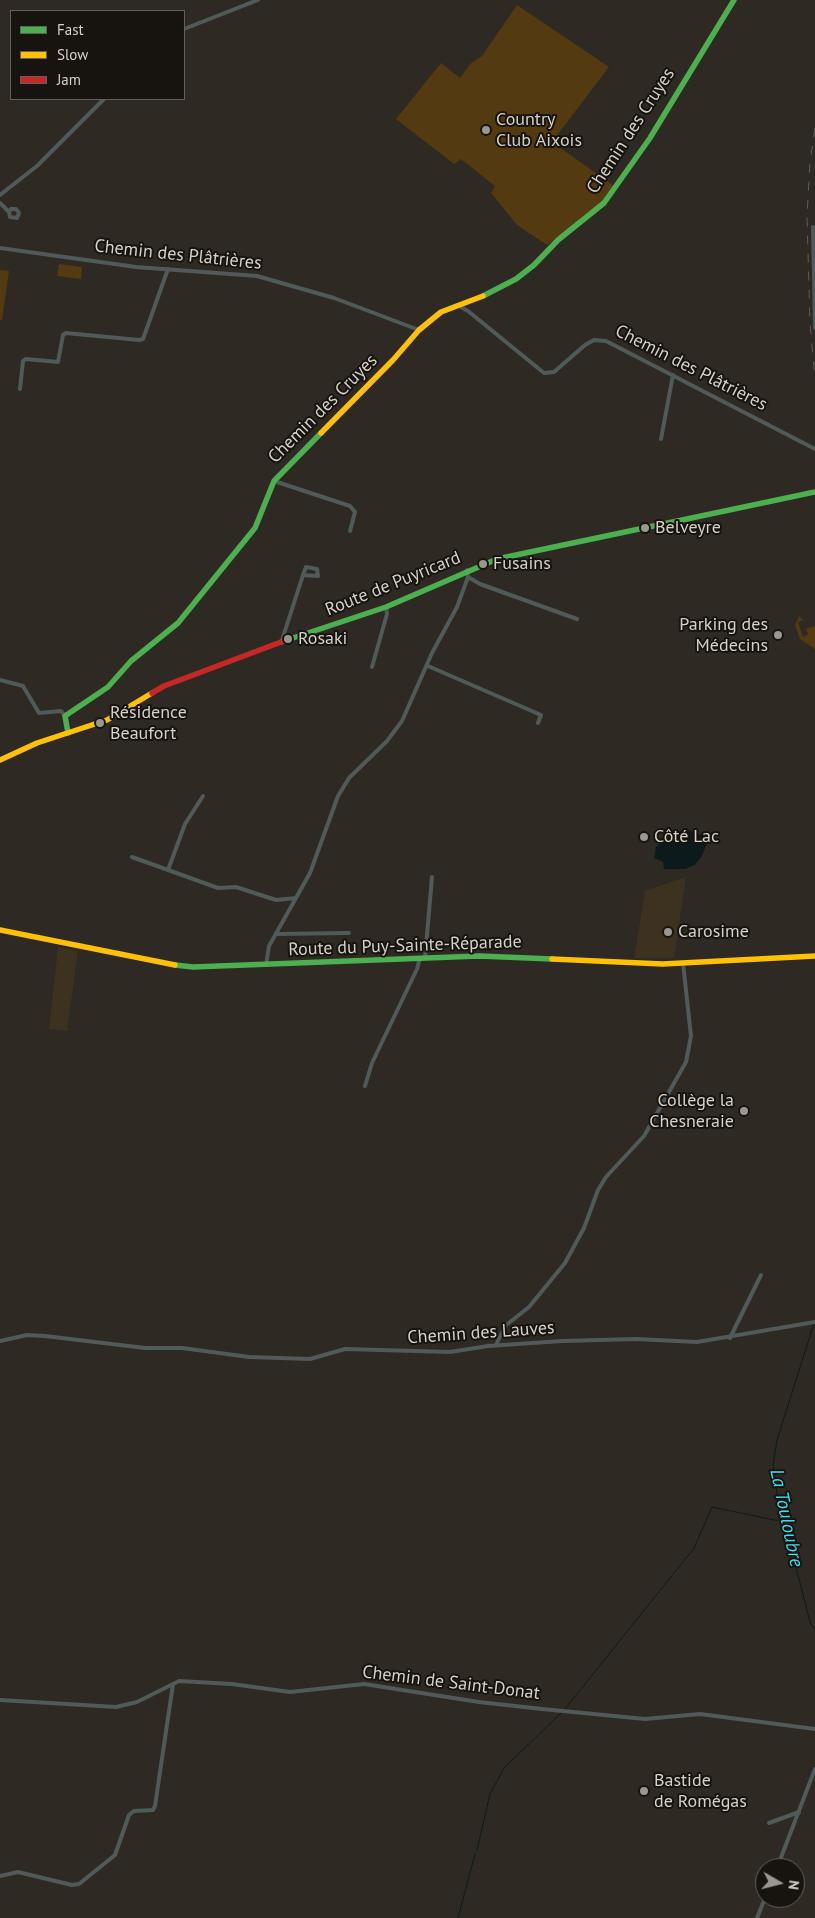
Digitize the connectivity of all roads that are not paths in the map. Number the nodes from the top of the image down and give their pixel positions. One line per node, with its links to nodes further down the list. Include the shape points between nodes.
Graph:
1 (258, 0): 3 (street)
2 (734, 0): 11 (street, Chemin des Cruyes, via 650,138 604,203 516,279 494,292)
3 (185, 29)
4 (103, 100): 5 (street, via 37,166)
5 (0, 195)
6 (0, 203): 7 (street)
7 (9, 212)
8 (813, 227): 12 (street)
9 (0, 248): 10 (street, Chemin des Plâtrières)
10 (168, 269): 13 (street, Chemin des Plâtrières, via 257,276 334,298); 15 (street, via 143,338 66,333 58,362 23,361)
11 (457, 305): 13 (street, via 441,312); 14 (street, Chemin des Plâtrières, via 544,373 554,372 585,345 600,339)
12 (815, 328)
13 (419, 330): 18 (street, Chemin des Cruyes)
14 (673, 375): 16 (street); 17 (street, Chemin des Plâtrières)
15 (20, 389)
16 (662, 439)
17 (815, 449)
18 (274, 481): 20 (street, via 350,506 355,512); 29 (street, Chemin des Cruyes, via 256,528 178,623 131,662 108,687)
19 (815, 492): 21 (street, Route de Puyricard, via 497,559)
20 (350, 531)
21 (467, 574): 23 (street, Route de Puyricard); 24 (street, via 480,584); 26 (street, via 458,607)
22 (303, 575): 25 (street)
23 (386, 607): 25 (street, Route de Puyricard); 27 (street, via 387,614)
24 (577, 619)
25 (282, 642): 31 (street, Route de Puyricard, via 164,686 107,720)
26 (428, 666): 30 (street, via 541,715); 37 (street, via 396,731 343,786 310,873)
27 (372, 667)
28 (0, 680): 29 (street, via 23,686 39,713 61,711)
29 (65, 716): 31 (street)
30 (538, 723)
31 (68, 733): 32 (street, Route de Puyricard)
32 (0, 760)
33 (203, 796): 35 (street, via 186,824)
34 (132, 857): 35 (street)
35 (168, 870): 37 (street, via 218,888 236,886 276,900)
36 (432, 877): 42 (street)
37 (296, 898): 40 (street)
38 (0, 930): 44 (street, Route du Puy-Sainte-Réparade, via 158,963 193,967)
39 (348, 933): 40 (street)
40 (276, 934): 44 (street, via 266,955)
41 (815, 956): 43 (street, Route du Puy-Sainte-Réparade)
42 (422, 958): 43 (street, Route du Puy-Sainte-Réparade, via 504,956); 44 (street, Route du Puy-Sainte-Réparade); 45 (street, via 372,1063)
43 (683, 963): 50 (street, via 691,1036 686,1062 644,1136 598,1190 584,1228 565,1262 528,1307 505,1326)
44 (266, 965)
45 (366, 1086)
46 (761, 1275): 48 (street)
47 (814, 1322): 48 (street, Chemin des Lauves)
48 (730, 1338): 50 (street, Chemin des Lauves, via 697,1342 617,1340)
49 (0, 1340): 50 (street, Chemin des Lauves, via 27,1335 45,1336 145,1348 310,1359 345,1349 450,1352)
50 (496, 1345)
51 (173, 1684): 52 (street, Chemin de Saint-Donat, via 126,1706); 53 (street, Chemin de Saint-Donat, via 179,1681 232,1684 290,1692 364,1684 533,1708 645,1719 700,1714); 58 (street, via 156,1806 153,1810 134,1811 129,1816 115,1855 80,1884 72,1885 18,1872)
52 (0, 1700)
53 (815, 1729)
54 (815, 1769): 55 (street)
55 (799, 1812): 56 (street); 57 (street)
56 (770, 1823)
57 (781, 1858)
58 (0, 1876)

